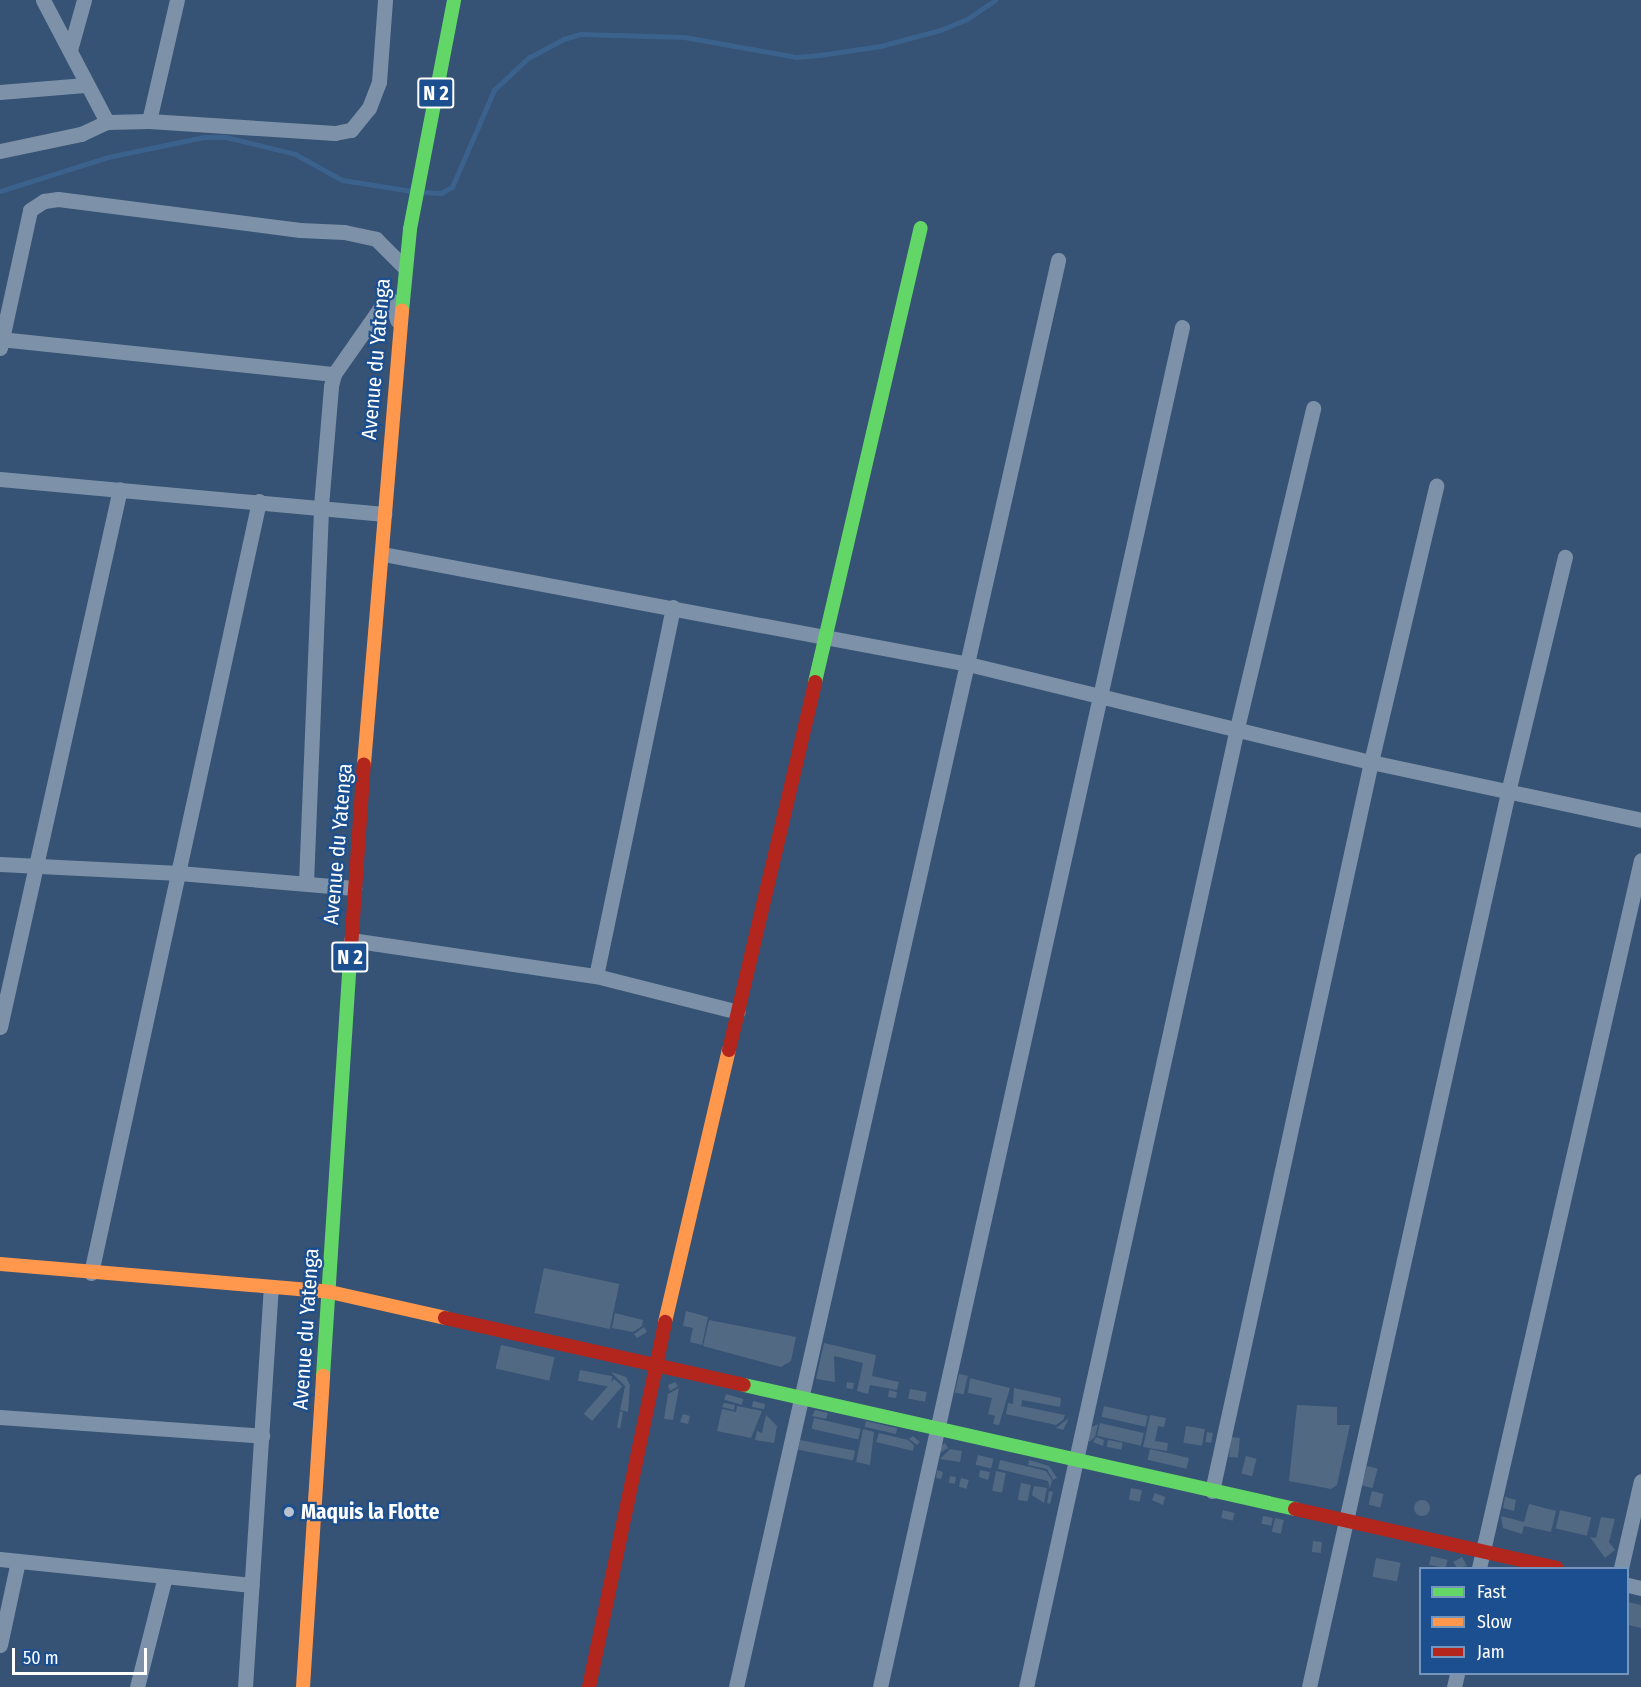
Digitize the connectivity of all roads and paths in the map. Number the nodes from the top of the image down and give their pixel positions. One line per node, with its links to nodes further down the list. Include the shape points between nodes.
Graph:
1 (43, 0): 6 (street)
2 (84, 0): 6 (street)
3 (177, 0): 9 (street)
4 (385, 0): 9 (street, via 380,82 369,108 351,130 334,133)
5 (454, 0): 14 (street, Avenue du Yatenga / N 2)
6 (70, 50): 7 (street)
7 (85, 86): 8 (street); 10 (street)
8 (0, 92)
9 (149, 121): 10 (street)
10 (106, 122): 11 (street, via 81,134)
11 (0, 151)
12 (921, 228): 29 (street)
13 (1058, 260): 30 (street)
14 (405, 268): 15 (street, Avenue du Yatenga / N 2); 17 (street, via 376,239 354,234 58,199 30,210)
15 (399, 327): 18 (street, via 392,301 381,307); 25 (street, Avenue du Yatenga / N 2)
16 (1182, 327): 31 (street)
17 (1, 342): 18 (street)
18 (334, 374): 24 (street)
19 (1313, 408): 32 (street)
20 (0, 478): 22 (street)
21 (1436, 486): 33 (street)
22 (120, 489): 23 (street); 38 (street)
23 (259, 501): 24 (street); 39 (street, via 218,677)
24 (321, 506): 25 (street); 40 (street)
25 (384, 514): 26 (street, Avenue du Yatenga / N 2)
26 (383, 554): 28 (street); 41 (street, Avenue du Yatenga / N 2)
27 (1565, 557): 34 (street)
28 (673, 607): 29 (street); 43 (street)
29 (826, 636): 30 (street); 44 (street)
30 (968, 664): 31 (street); 51 (street)
31 (1100, 695): 32 (street); 53 (street)
32 (1238, 728): 33 (street); 55 (street)
33 (1371, 762): 34 (street); 57 (street)
34 (1509, 788): 35 (street); 58 (street)
35 (1641, 820)
36 (1641, 860): 59 (street)
37 (0, 864): 38 (street)
38 (37, 867): 39 (street); 45 (street)
39 (179, 873): 40 (street); 47 (street)
40 (306, 882): 41 (street)
41 (354, 888): 42 (street, Avenue du Yatenga / N 2)
42 (351, 940): 43 (street); 49 (street, Avenue du Yatenga / N 2)
43 (596, 976): 44 (street)
44 (738, 1012): 50 (street)
45 (0, 1027)
46 (0, 1264): 47 (street)
47 (91, 1274): 48 (street)
48 (271, 1288): 49 (street); 54 (street)
49 (330, 1292): 50 (street); 70 (street, Avenue du Yatenga / N 2)
50 (655, 1366): 51 (street); 71 (street)
51 (801, 1399): 53 (street); 72 (street)
52 (0, 1417): 54 (street)
53 (934, 1428): 55 (street); 73 (street)
54 (262, 1436): 66 (street)
55 (1076, 1461): 57 (street); 74 (street)
56 (1641, 1481): 64 (street)
57 (1212, 1491): 58 (street)
58 (1348, 1522): 59 (street); 75 (street)
59 (1482, 1552): 62 (street); 63 (street)
60 (0, 1559): 61 (street)
61 (18, 1561): 65 (street); 67 (street)
62 (1479, 1567)
63 (1547, 1567)
64 (1621, 1567)
65 (165, 1576): 66 (street); 68 (street)
66 (252, 1585): 69 (street)
67 (0, 1645)
68 (137, 1687)
69 (246, 1687)
70 (303, 1687)
71 (589, 1687)
72 (736, 1687)
73 (880, 1687)
74 (1026, 1687)
75 (1310, 1687)

